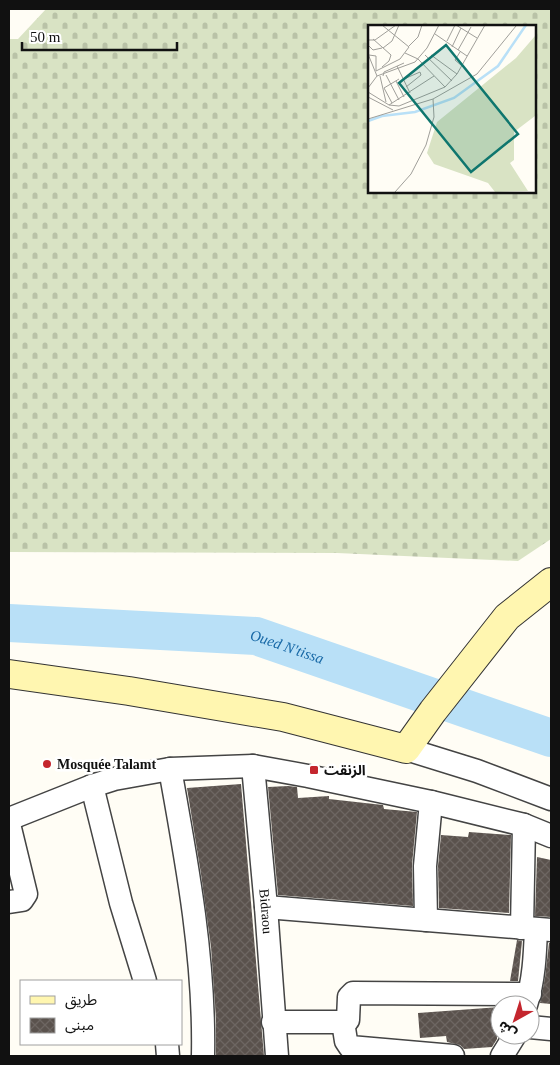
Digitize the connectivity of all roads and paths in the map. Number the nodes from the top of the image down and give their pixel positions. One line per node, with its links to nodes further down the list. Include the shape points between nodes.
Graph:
1 (551, 582): 3 (main road, via 507,617)
2 (9, 674): 3 (main road, via 283,717)
3 (406, 748): 7 (street)
4 (253, 766): 5 (street); 8 (street); 14 (street, Bidraou)
5 (170, 769): 6 (street); 23 (street, via 197,942 204,1016)
6 (92, 786): 9 (street); 17 (street, via 121,903)
7 (551, 799)
8 (431, 802): 11 (street); 15 (street, via 425,866)
9 (9, 819)
10 (9, 824): 13 (street, via 26,892 22,900)
11 (524, 825): 12 (street); 16 (street)
12 (551, 836)
13 (9, 902)
14 (266, 907): 15 (street); 20 (street, Bidraou)
15 (426, 920): 16 (street)
16 (537, 929): 18 (street)
17 (145, 980)
18 (529, 995)
19 (490, 998): 21 (street, via 352,993 349,996 348,1020)
20 (274, 1022): 21 (street); 24 (street, Bidraou)
21 (343, 1022): 25 (street, via 350,1047)
22 (509, 1045): 26 (street)
23 (203, 1056)
24 (276, 1056)
25 (453, 1056)
26 (502, 1056)

